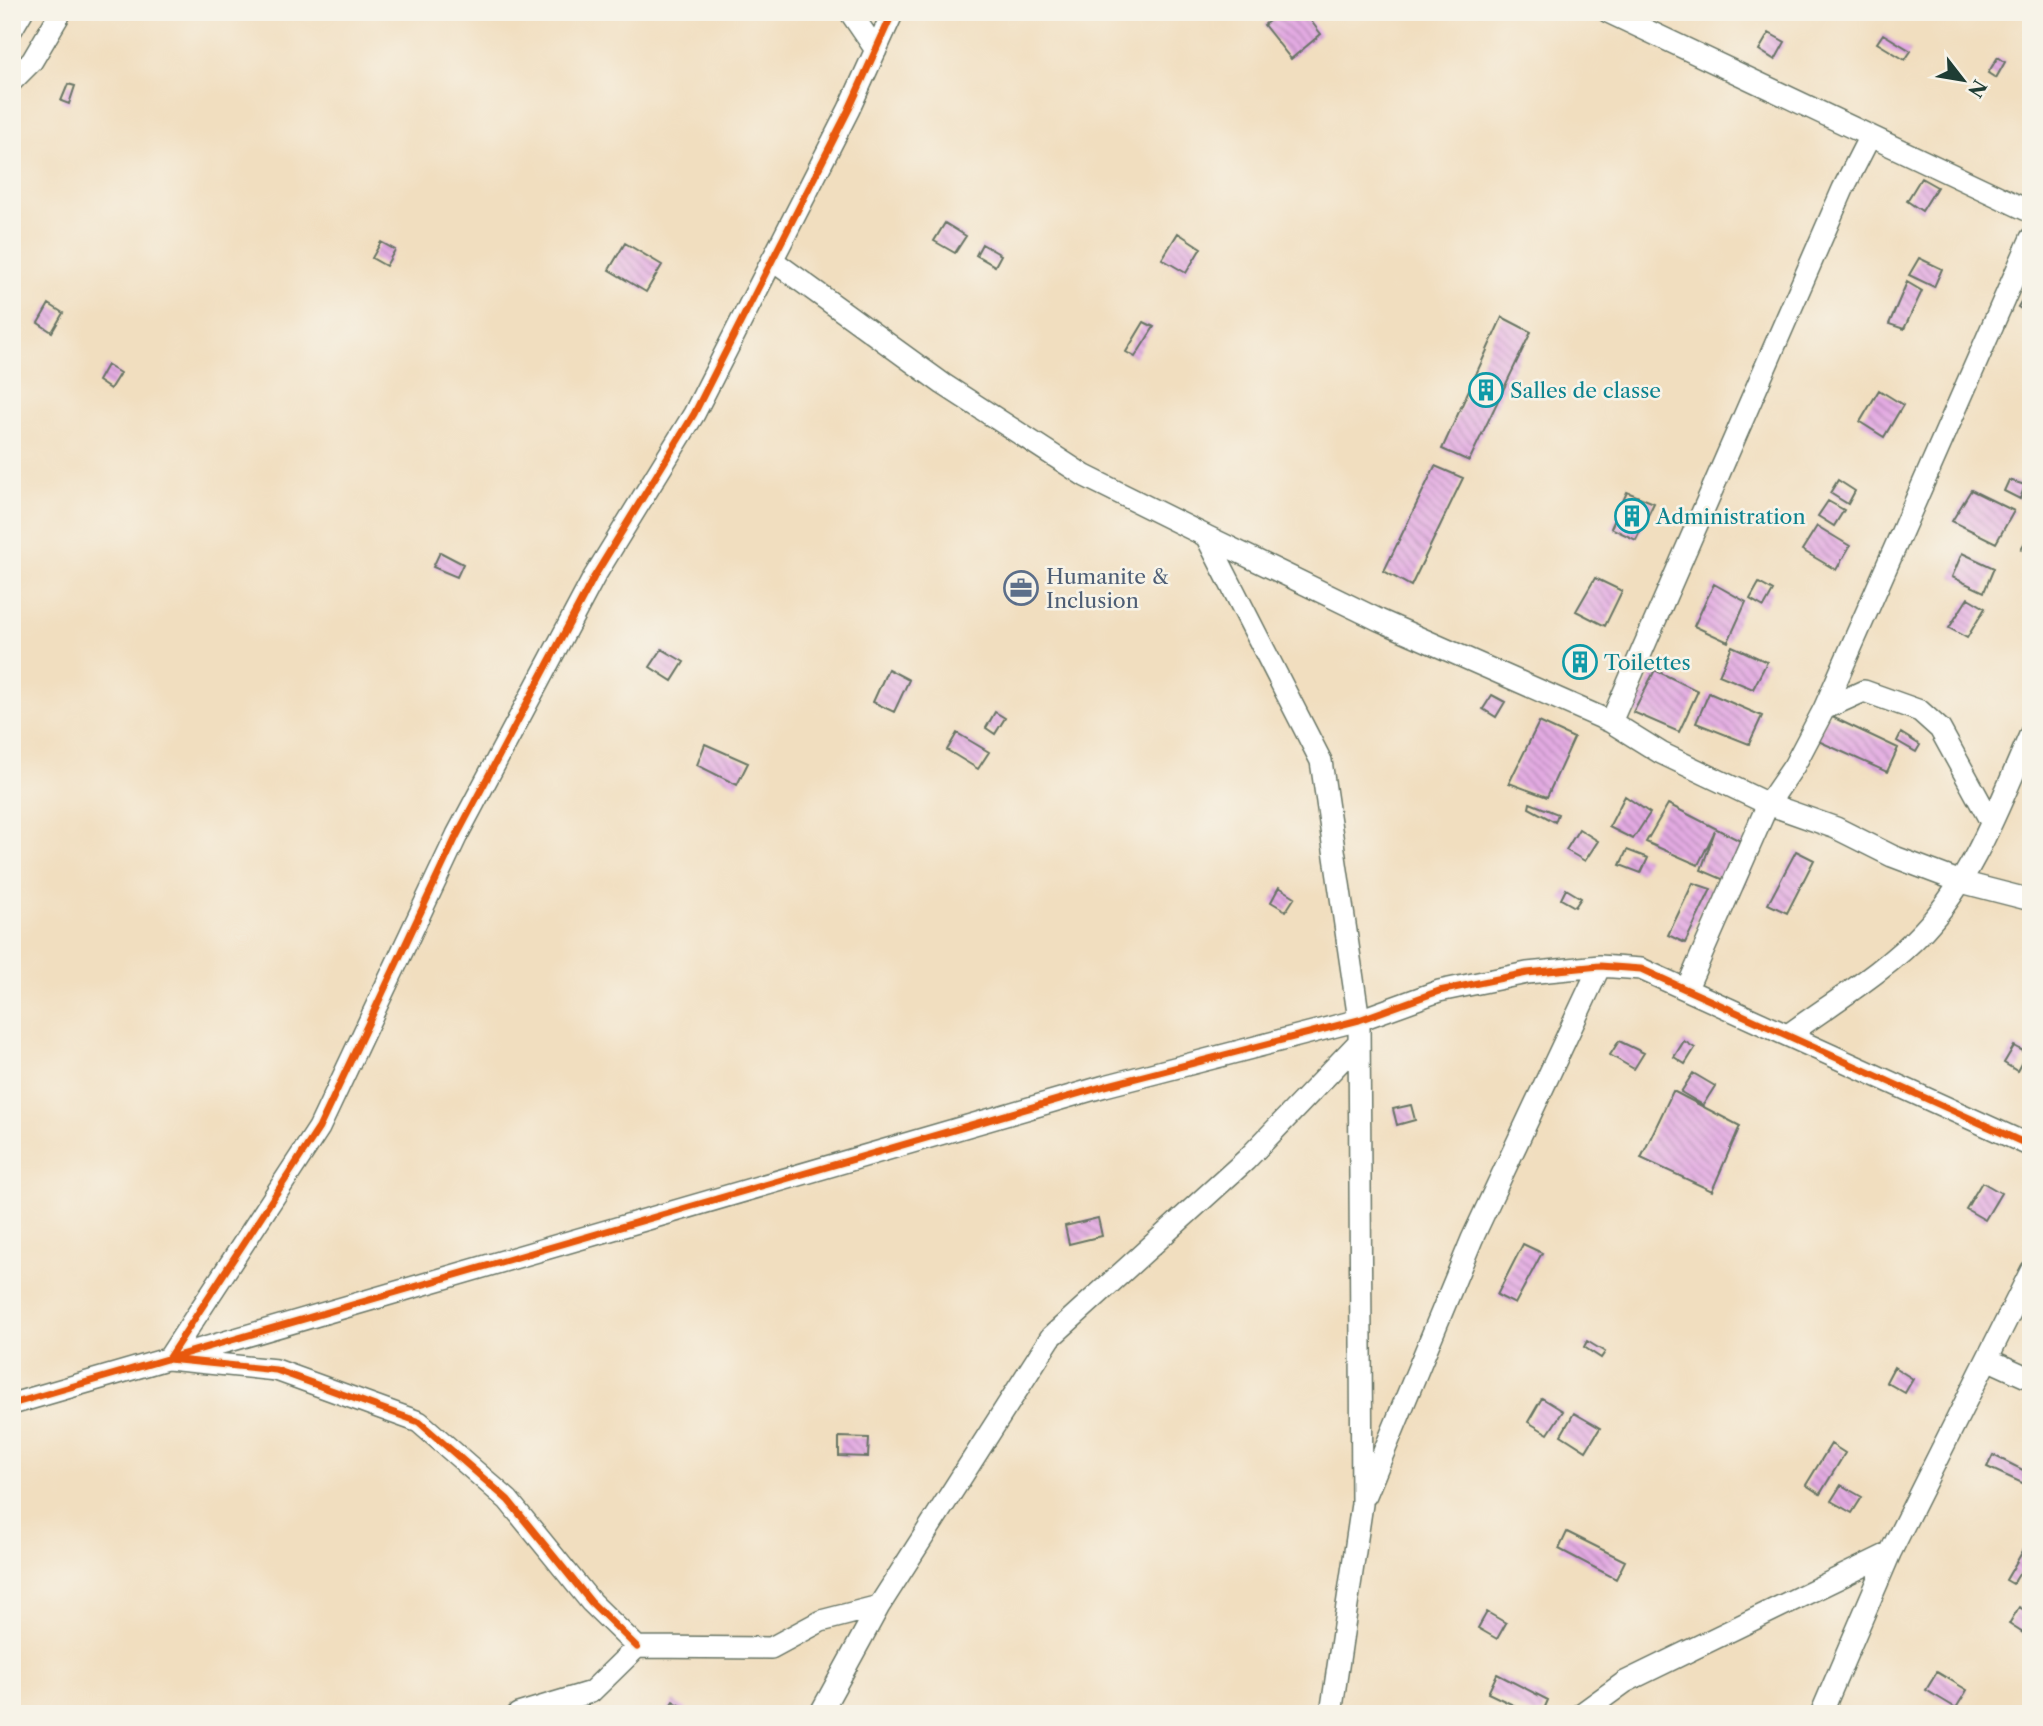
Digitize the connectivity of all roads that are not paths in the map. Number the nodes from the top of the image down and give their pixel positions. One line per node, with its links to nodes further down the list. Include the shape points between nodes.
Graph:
1 (22, 12): 6 (street)
2 (61, 12): 8 (street, via 33,61)
3 (849, 12): 7 (street)
4 (893, 12): 7 (street)
5 (1609, 12): 9 (street)
6 (12, 29)
7 (876, 51): 12 (street)
8 (12, 81)
9 (1870, 136): 10 (street); 15 (street)
10 (2031, 212)
11 (2031, 238): 14 (street)
12 (772, 260): 13 (street, via 943,384 1085,476); 28 (street, via 694,414 594,577 457,835 319,1128)
13 (1206, 536): 15 (street, via 1379,620); 23 (street, via 1321,761)
14 (1824, 709): 17 (street); 18 (street, via 1864,691 1920,711 1940,729)
15 (1611, 722): 17 (street, via 1661,753)
16 (2031, 733): 18 (street)
17 (1768, 804): 19 (street); 22 (street)
18 (1991, 822): 19 (street)
19 (1961, 882): 20 (street); 24 (street, via 1902,951)
20 (2031, 900)
21 (1600, 966): 22 (street, via 1641,969); 23 (street, via 1527,973 1439,991); 32 (street, via 1472,1239)
22 (1686, 988): 24 (street)
23 (1359, 1020): 25 (street); 28 (street, via 1105,1086)
24 (1788, 1035): 26 (street)
25 (1359, 1042): 32 (street); 34 (street, via 1246,1160 1051,1337)
26 (2031, 1146)
27 (2031, 1271): 29 (street)
28 (168, 1359): 31 (street); 35 (street, via 276,1370 419,1422 508,1500 592,1602)
29 (1987, 1359): 30 (street); 33 (street)
30 (2031, 1379)
31 (12, 1404)
32 (1362, 1504): 38 (street)
33 (1890, 1553): 39 (street, via 1625,1682); 40 (street)
34 (879, 1606): 35 (street, via 821,1620 771,1648); 37 (street)
35 (637, 1647): 36 (street, via 591,1692)
36 (518, 1714)
37 (820, 1714)
38 (1331, 1714)
39 (1581, 1714)
40 (1821, 1714)

